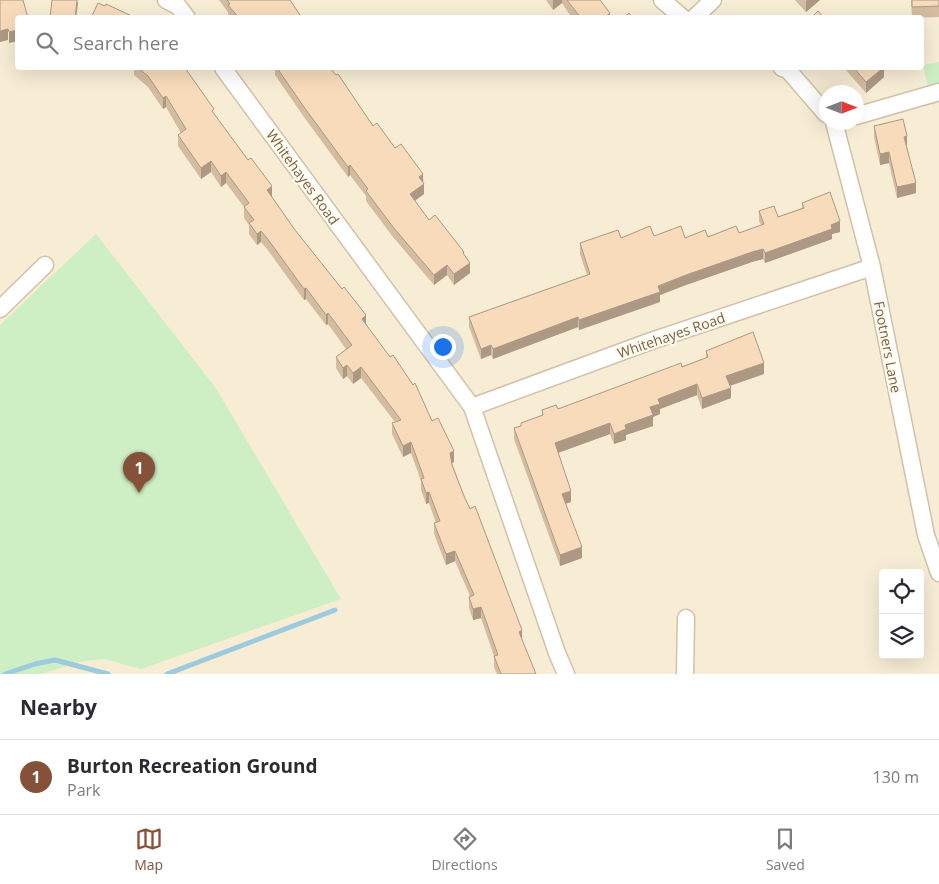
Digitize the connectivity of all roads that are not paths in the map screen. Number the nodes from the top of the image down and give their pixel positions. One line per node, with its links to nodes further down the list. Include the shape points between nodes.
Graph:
1 (662, 0): 3 (street)
2 (713, 0): 4 (street)
3 (680, 15)
4 (697, 15)
5 (225, 70): 14 (street, Whitehayes Road)
6 (788, 70): 8 (street)
7 (939, 92): 9 (street)
8 (819, 106)
9 (864, 114)
10 (836, 130): 12 (street, Footners Lane)
11 (45, 265): 13 (street)
12 (872, 267): 14 (street, Whitehayes Road, via 651,341); 15 (street, Footners Lane, via 926,535)
13 (0, 309)
14 (472, 407): 17 (street, Whitehayes Road)
15 (939, 573)
16 (686, 618): 18 (street)
17 (566, 674)
18 (685, 674)

